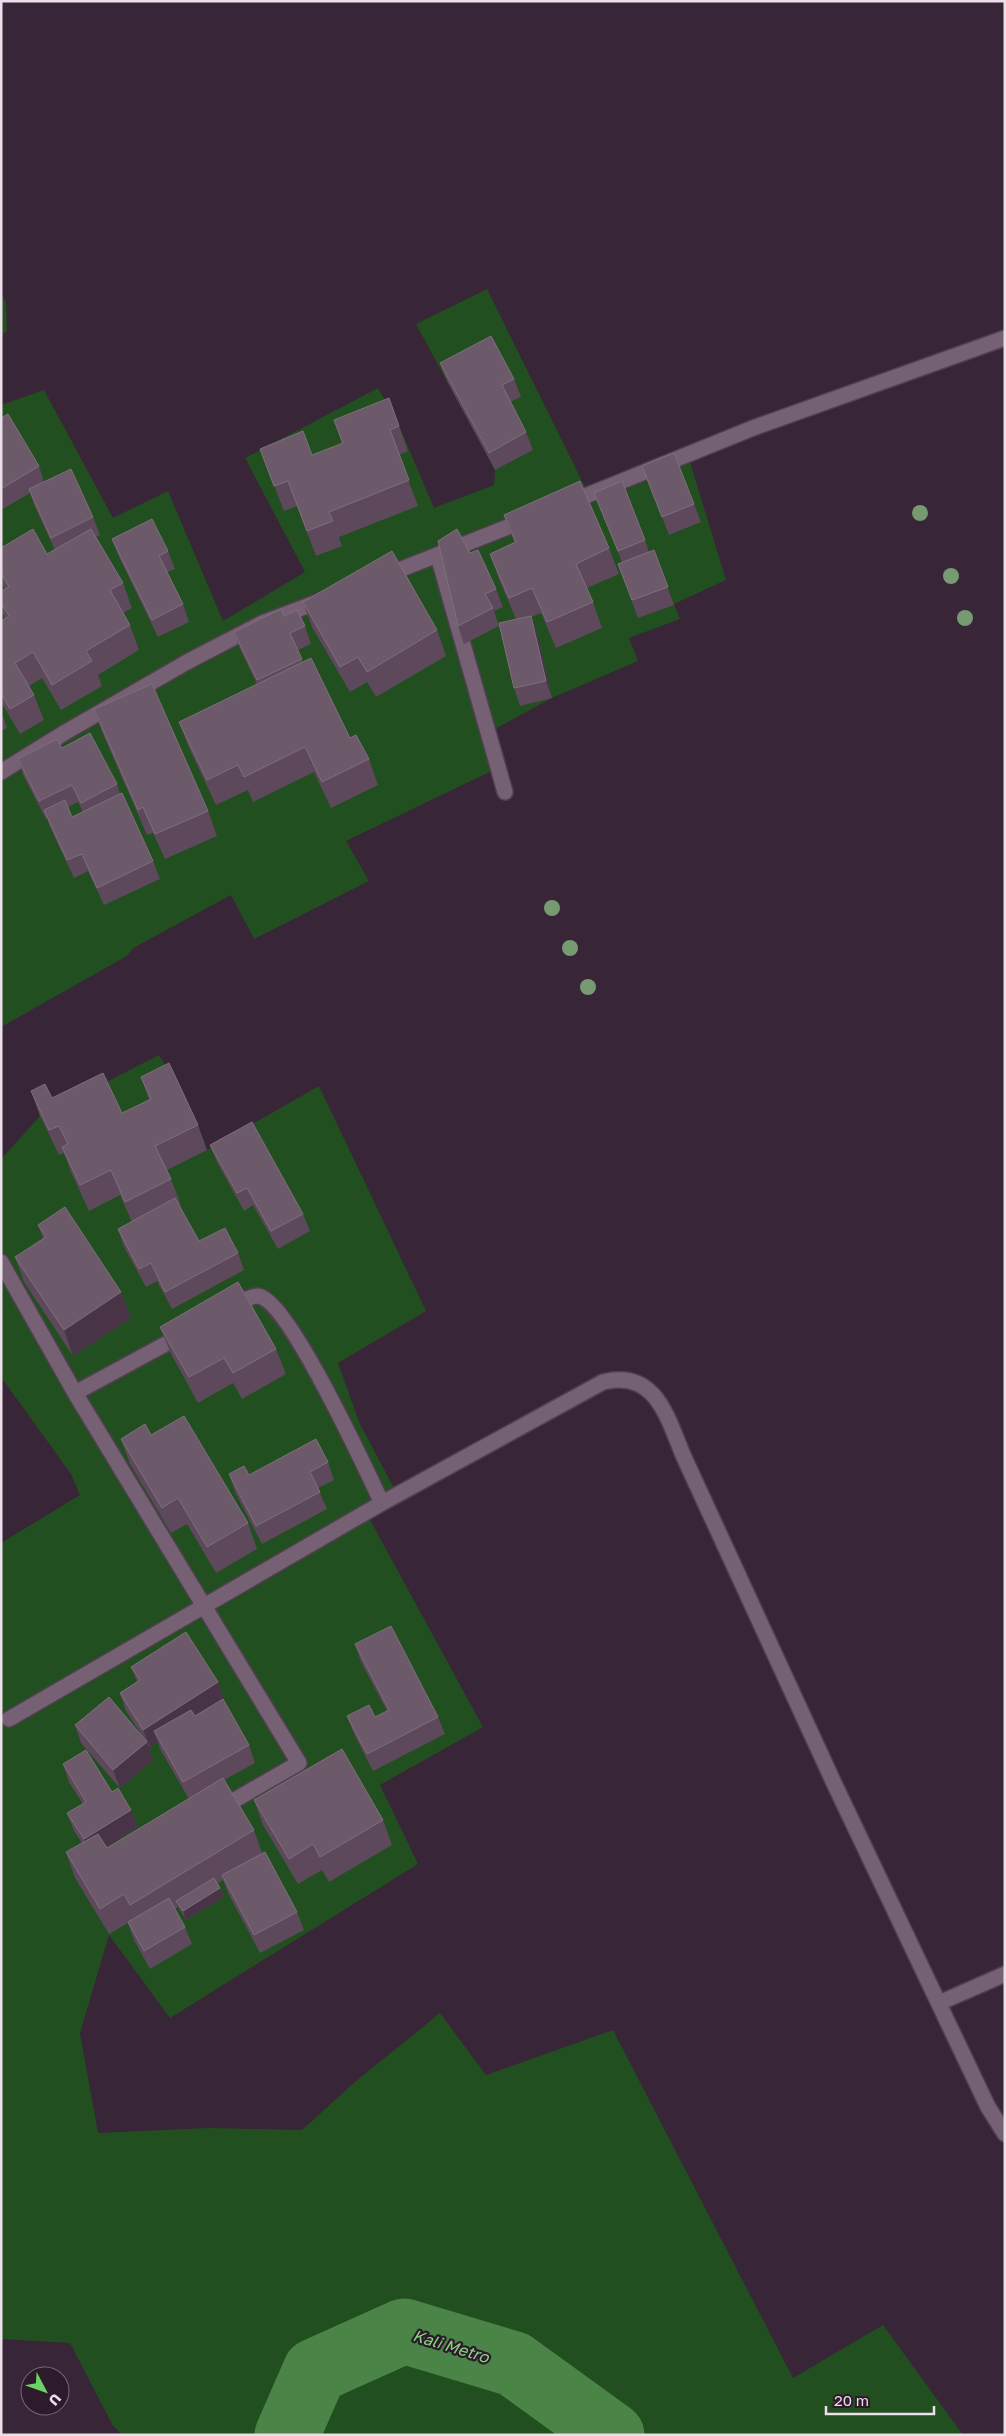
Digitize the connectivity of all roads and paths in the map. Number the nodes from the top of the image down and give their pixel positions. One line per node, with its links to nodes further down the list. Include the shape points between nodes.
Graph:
1 (1005, 338): 2 (street, via 753,428)
2 (558, 507)
3 (540, 515): 4 (street)
4 (438, 556): 5 (street); 8 (street)
5 (373, 581)
6 (336, 595): 7 (street, via 262,624 187,662)
7 (1, 772)
8 (505, 792)
9 (1, 1262): 12 (street)
10 (213, 1318): 13 (street, via 258,1296 276,1310 310,1359)
11 (196, 1327): 12 (street)
12 (75, 1393): 14 (street)
13 (382, 1503): 14 (street); 18 (street, via 603,1382 619,1378 629,1380 650,1392 669,1420 828,1772)
14 (206, 1606): 15 (street); 16 (street, via 299,1763)
15 (9, 1719)
16 (204, 1818)
17 (1005, 1974): 18 (street)
18 (940, 2003): 19 (street, via 988,2107)
19 (1005, 2134)

